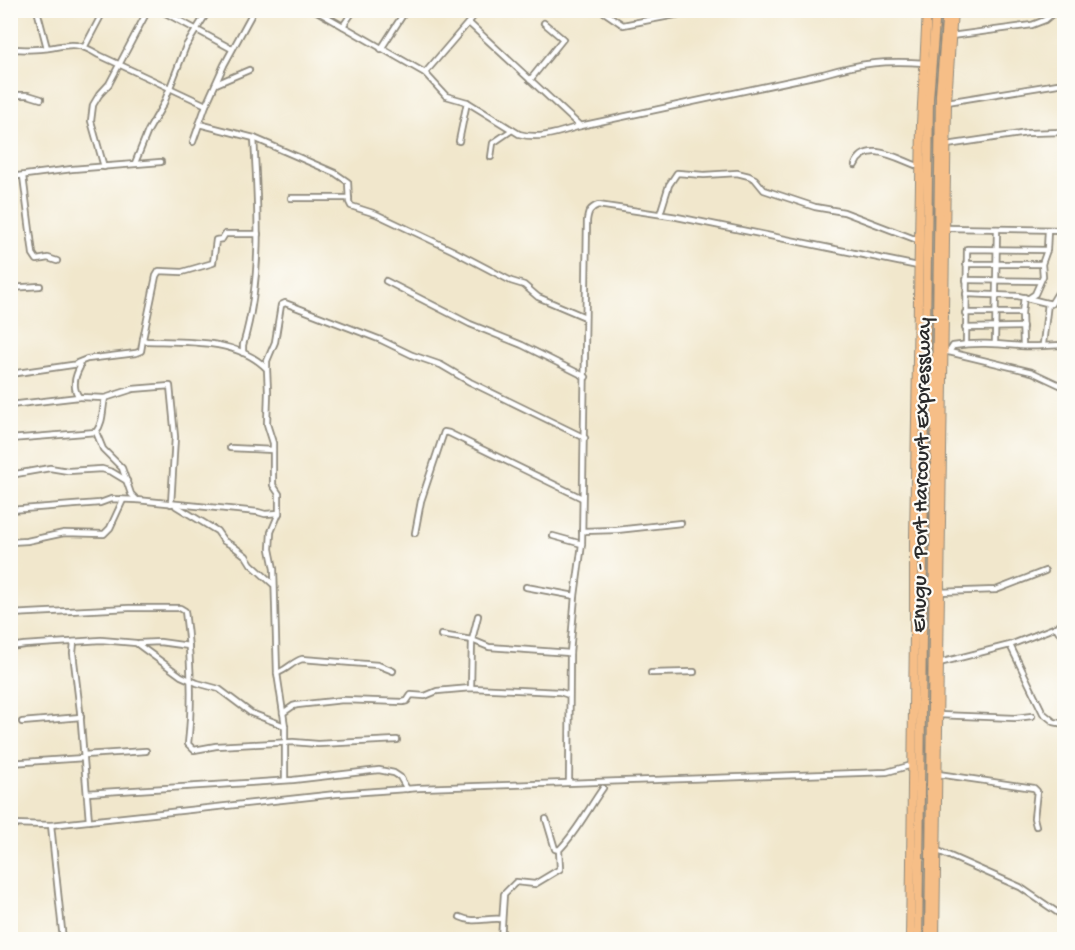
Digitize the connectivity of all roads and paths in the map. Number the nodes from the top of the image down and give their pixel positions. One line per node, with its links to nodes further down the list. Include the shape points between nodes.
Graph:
1 (37, 10): 23 (street)
2 (104, 10): 22 (street)
3 (148, 10): 28 (street)
4 (160, 10): 25 (street)
5 (254, 10): 25 (street)
6 (315, 10): 20 (street)
7 (354, 10): 20 (street)
8 (406, 10): 26 (street)
9 (602, 10): 10 (street, via 623,25 631,25)
10 (701, 10)
11 (927, 10): 27 (main road, Enugu - Port Harcourt Expressway)
12 (936, 10): 185 (highway, Enugu - Port Harcourt Expressway, via 929,98)
13 (947, 10): 186 (highway, Enugu - Port Harcourt Expressway, via 940,95)
14 (953, 10): 21 (main road, Enugu - Port Harcourt Expressway)
15 (1057, 10): 21 (street, via 1032,25)
16 (208, 11): 34 (street, via 186,46)
17 (475, 12): 18 (street)
18 (469, 23): 30 (street); 31 (street)
19 (544, 23): 31 (street, via 563,39)
20 (343, 26): 26 (street)
21 (951, 36): 38 (main road, Enugu - Port Harcourt Expressway)
22 (85, 46): 23 (street, via 65,44); 28 (street)
23 (47, 48): 24 (street)
24 (10, 49)
25 (232, 49): 33 (street)
26 (381, 49): 30 (street)
27 (924, 63): 41 (street, via 895,60 860,64); 53 (main road, Enugu - Port Harcourt Expressway)
28 (118, 64): 34 (street); 52 (street, via 93,105 91,121)
29 (249, 70): 33 (street)
30 (425, 73): 37 (street, via 446,96)
31 (530, 80): 41 (street)
32 (1065, 82): 38 (street)
33 (216, 84): 39 (street)
34 (169, 88): 39 (street); 50 (street)
35 (10, 95): 36 (street)
36 (41, 99)
37 (467, 102): 42 (street); 45 (street)
38 (946, 102): 47 (main road, Enugu - Port Harcourt Expressway)
39 (206, 105): 40 (street)
40 (199, 124): 44 (street); 46 (street)
41 (580, 126): 42 (street, via 537,137)
42 (512, 130): 48 (street, via 493,143)
43 (1065, 132): 47 (street, via 1027,133)
44 (254, 138): 57 (street, via 343,177 348,182); 63 (street)
45 (459, 141)
46 (193, 142)
47 (947, 145): 59 (main road, Enugu - Port Harcourt Expressway)
48 (491, 157)
49 (161, 162): 50 (street)
50 (135, 163): 52 (street)
51 (855, 165): 53 (street, via 861,155 887,153)
52 (104, 167): 54 (street)
53 (921, 167): 64 (main road, Enugu - Port Harcourt Expressway)
54 (23, 176): 55 (street); 67 (street, via 33,255 37,260)
55 (10, 177)
56 (291, 198): 57 (street)
57 (349, 198): 86 (street, via 351,206 376,214 524,285 538,297)
58 (660, 214): 64 (street, via 677,173 737,173 755,179 764,190 853,215); 71 (street); 86 (street, via 598,205 589,211)
59 (945, 228): 60 (street); 96 (main road, Enugu - Port Harcourt Expressway)
60 (996, 229): 61 (street); 65 (street)
61 (1048, 230): 62 (street); 66 (street)
62 (1065, 230)
63 (258, 234): 90 (street, via 225,234 216,240 213,263 182,272 159,271); 97 (street, via 254,295)
64 (920, 241): 71 (main road, Enugu - Port Harcourt Expressway)
65 (997, 250): 66 (street); 68 (street, via 968,249); 69 (street)
66 (1047, 250): 70 (street)
67 (57, 261)
68 (966, 264): 69 (street); 72 (street)
69 (995, 264): 70 (street); 73 (street)
70 (1042, 264): 75 (street)
71 (920, 267): 165 (main road, Enugu - Port Harcourt Expressway)
72 (966, 280): 73 (street); 79 (street)
73 (995, 280): 75 (street); 80 (street)
74 (386, 281): 103 (street)
75 (1041, 281): 81 (street, via 1035,294)
76 (1065, 283): 82 (street, via 1052,303)
77 (40, 286): 78 (street)
78 (10, 288)
79 (966, 294): 80 (street); 84 (street)
80 (994, 296): 81 (street); 83 (street)
81 (1026, 298): 82 (street); 85 (street)
82 (1048, 303): 93 (street)
83 (994, 312): 84 (street); 85 (street); 89 (street)
84 (965, 313): 88 (street)
85 (1022, 313): 87 (street)
86 (585, 316): 103 (street)
87 (1023, 327): 89 (street); 95 (street)
88 (965, 328): 89 (street); 92 (street)
89 (995, 329): 91 (street)
90 (143, 339): 97 (street, via 208,343); 99 (street, via 141,351 136,353)
91 (995, 342): 92 (street); 95 (street)
92 (966, 344): 96 (street)
93 (1043, 344): 94 (street); 95 (street)
94 (1065, 345)
95 (1023, 346)
96 (946, 352): 104 (street, via 1032,372); 130 (main road, Enugu - Port Harcourt Expressway)
97 (243, 353): 100 (street)
98 (267, 361): 100 (street); 101 (street); 109 (street, via 273,351 281,305 285,303 441,365)
99 (74, 364): 102 (street); 105 (street, via 80,365 74,386)
100 (260, 364): 101 (street)
101 (267, 369): 112 (street, via 266,415)
102 (10, 374)
103 (586, 377): 109 (street)
104 (1065, 387)
105 (79, 397): 106 (street); 107 (street)
106 (105, 398): 108 (street); 118 (street, via 133,389 170,386 176,437)
107 (10, 405)
108 (96, 432): 110 (street); 114 (street)
109 (585, 438): 115 (street)
110 (10, 439)
111 (230, 448): 112 (street)
112 (273, 450): 120 (street, via 273,485 279,494)
113 (10, 475): 114 (street, via 50,468 102,469)
114 (127, 481): 117 (street)
115 (582, 498): 122 (street); 123 (street, via 444,432 421,501)
116 (123, 500): 117 (street); 119 (street); 125 (street, via 104,534 64,533)
117 (137, 500): 118 (street)
118 (171, 504): 120 (street); 128 (street, via 217,531)
119 (10, 510)
120 (279, 513): 128 (street, via 271,532)
121 (681, 523): 122 (street)
122 (582, 531): 126 (street)
123 (415, 533)
124 (553, 536): 126 (street)
125 (10, 542)
126 (582, 544): 131 (street)
127 (1045, 571): 130 (street, via 996,590)
128 (273, 584): 148 (street)
129 (526, 587): 131 (street)
130 (938, 592): 145 (main road, Enugu - Port Harcourt Expressway)
131 (575, 596): 144 (street)
132 (10, 614): 142 (street, via 180,608 184,611)
133 (478, 616): 137 (street)
134 (1065, 621): 135 (street)
135 (1056, 627): 138 (street); 141 (street)
136 (441, 635): 137 (street)
137 (472, 640): 144 (street, via 489,647); 151 (street)
138 (1065, 640)
139 (74, 642): 140 (street); 143 (street); 156 (street)
140 (136, 643): 142 (street); 150 (street)
141 (1010, 645): 145 (street); 158 (street, via 1043,714)
142 (189, 646): 150 (street)
143 (10, 647)
144 (570, 652): 152 (street)
145 (939, 663): 154 (main road, Enugu - Port Harcourt Expressway)
146 (393, 671): 148 (street, via 378,665 302,659)
147 (693, 672): 149 (street)
148 (277, 673): 153 (street)
149 (651, 674)
150 (191, 681): 159 (street, via 219,689 251,713); 161 (street, via 188,744 194,750)
151 (471, 688): 152 (street); 153 (street, via 411,695 400,703 343,700 297,705)
152 (569, 695): 168 (street)
153 (283, 713): 159 (street)
154 (938, 714): 155 (street); 166 (main road, Enugu - Port Harcourt Expressway)
155 (1032, 716)
156 (81, 717): 157 (street); 163 (street)
157 (22, 722)
158 (1065, 724)
159 (285, 726): 161 (street)
160 (397, 740): 161 (street)
161 (286, 744): 167 (street)
162 (146, 751): 163 (street)
163 (84, 756): 164 (street); 171 (street)
164 (10, 763)
165 (912, 765): 168 (street, via 887,772); 184 (main road, Enugu - Port Harcourt Expressway)
166 (938, 774): 176 (street, via 1034,789); 178 (main road, Enugu - Port Harcourt Expressway)
167 (285, 780): 170 (street, via 387,771 400,777); 171 (street)
168 (569, 782): 170 (street)
169 (603, 788): 177 (street, via 572,837)
170 (407, 789): 173 (street)
171 (87, 793): 173 (street)
172 (546, 819): 177 (street, via 555,849)
173 (89, 820): 175 (street)
174 (10, 824): 175 (street)
175 (51, 825): 182 (street)
176 (1036, 826)
177 (559, 850): 181 (street, via 560,869 535,884 516,882 504,894)
178 (936, 850): 180 (street, via 1020,887); 187 (main road, Enugu - Port Harcourt Expressway)
179 (460, 917): 181 (street, via 470,921)
180 (1065, 917)
181 (502, 919): 183 (street)
182 (63, 939)
183 (501, 939)
184 (910, 939)
185 (918, 939)
186 (929, 939)
187 (934, 939)

